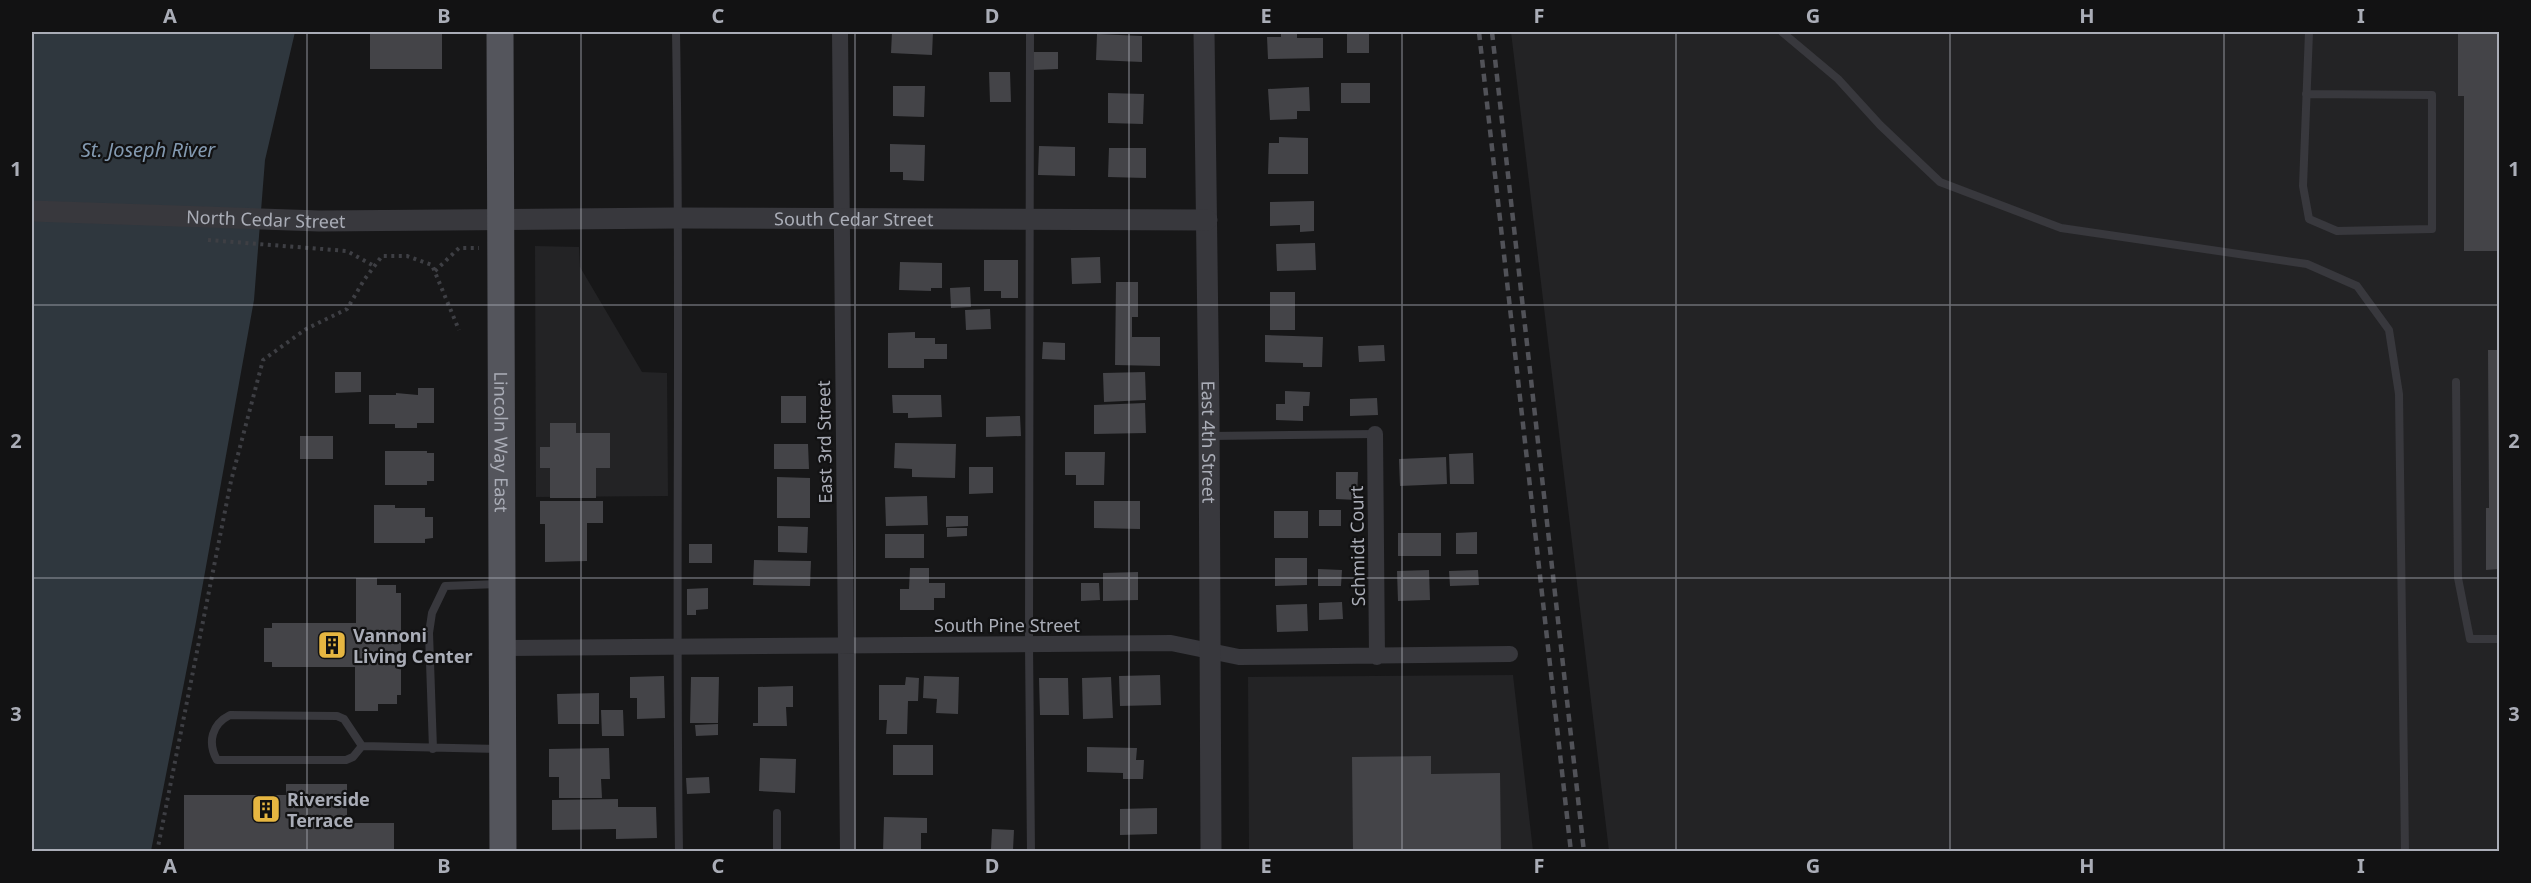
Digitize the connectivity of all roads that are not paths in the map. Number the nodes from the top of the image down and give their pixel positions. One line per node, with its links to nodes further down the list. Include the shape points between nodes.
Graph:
1 (500, 32): 11 (main road, Lincoln Way East)
2 (676, 32): 10 (lane)
3 (840, 32): 12 (street, East 3rd Street)
4 (1030, 32): 13 (lane)
5 (1204, 32): 14 (street, East 4th Street)
6 (1782, 32): 37 (lane, via 1838,79 1940,182 2061,228 2307,264 2357,286 2390,330 2399,394)
7 (2309, 32): 8 (lane)
8 (2306, 94): 8 (lane, via 2303,186 2309,219 2337,231 2432,229 2432,95)
9 (32, 211): 11 (street, North Cedar Street, via 319,221)
10 (677, 218): 11 (street, South Cedar Street); 12 (street, South Cedar Street); 20 (lane)
11 (499, 219): 18 (main road, Lincoln Way East)
12 (841, 220): 13 (street, South Cedar Street); 21 (street, East 3rd Street)
13 (1030, 220): 14 (street, South Cedar Street); 22 (lane)
14 (1207, 220): 17 (street, East 4th Street)
15 (2456, 382): 19 (lane, via 2458,578 2470,639)
16 (1375, 434): 17 (lane); 26 (street, Schmidt Court)
17 (1209, 436): 24 (street, East 4th Street)
18 (502, 584): 23 (main road, Lincoln Way East); 28 (lane, via 445,586 432,613 429,633)
19 (2499, 639)
20 (676, 645): 21 (street, South Pine Street); 23 (street, South Pine Street); 32 (lane)
21 (846, 645): 22 (street, South Pine Street); 34 (street, East 3rd Street)
22 (1029, 645): 24 (street, South Pine Street, via 1171,643); 35 (lane)
23 (502, 648): 29 (main road, Lincoln Way East)
24 (1210, 650): 26 (street, South Pine Street, via 1239,657); 36 (street, East 4th Street)
25 (1510, 654): 26 (street, South Pine Street)
26 (1377, 657)
27 (362, 746): 27 (lane, via 344,718 337,716 230,715 212,732 211,750 217,760 346,760); 28 (lane)
28 (433, 749): 29 (lane)
29 (503, 749): 31 (main road, Lincoln Way East)
30 (777, 813): 33 (lane)
31 (503, 852)
32 (679, 852)
33 (777, 852)
34 (848, 852)
35 (1031, 852)
36 (1211, 852)
37 (2405, 852)

